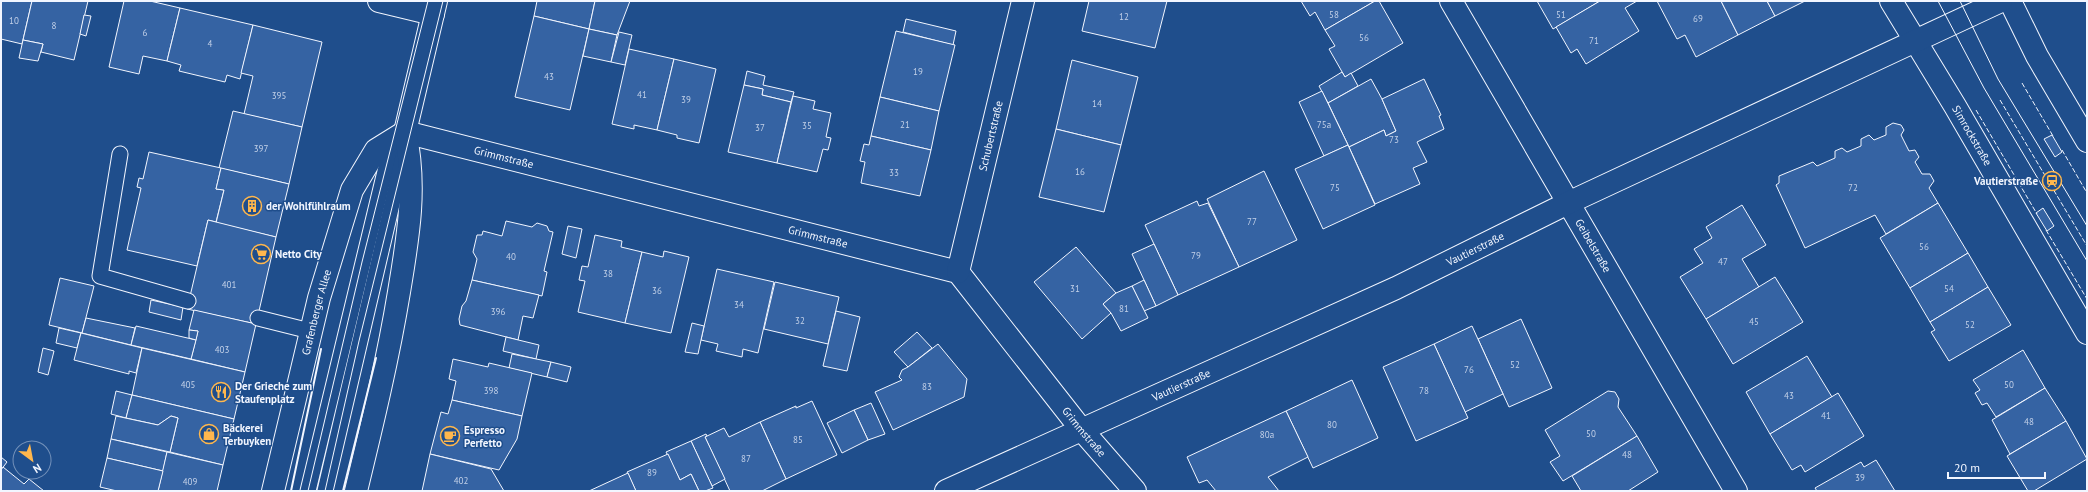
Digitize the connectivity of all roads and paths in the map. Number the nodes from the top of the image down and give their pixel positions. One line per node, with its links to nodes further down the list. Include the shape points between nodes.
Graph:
1 (379, 1): 7 (street)
2 (1023, 1): 13 (street, Schubertstraße)
3 (1451, 1): 12 (street, Geibelstraße)
4 (1891, 1): 8 (street, Simrockstraße)
5 (2001, 1): 8 (street, Vautierstraße)
6 (2010, 1): 10 (street, via 2037,56)
7 (434, 8): 9 (street)
8 (1915, 42): 12 (street, Vautierstraße); 17 (street, Simrockstraße)
9 (405, 132): 13 (street, Grimmstraße); 16 (street, Grafenberger Allee, via 376,150 352,190); 20 (lane, via 388,159); 21 (lane, via 403,162); 22 (street, via 409,152 410,226 391,339)
10 (2087, 141)
11 (120, 154): 14 (lane, via 100,276)
12 (1568, 203): 18 (street, Vautierstraße, via 1396,288); 25 (street, Geibelstraße)
13 (958, 272): 18 (street, Grimmstraße)
14 (188, 301)
15 (258, 318): 16 (lane)
16 (310, 331): 19 (street, Grafenberger Allee)
17 (2087, 333)
18 (1081, 429): 23 (street, Vautierstraße); 24 (street, Grimmstraße)
19 (273, 491)
20 (308, 491)
21 (325, 491)
22 (356, 491)
23 (946, 491)
24 (1135, 491)
25 (1736, 491)

